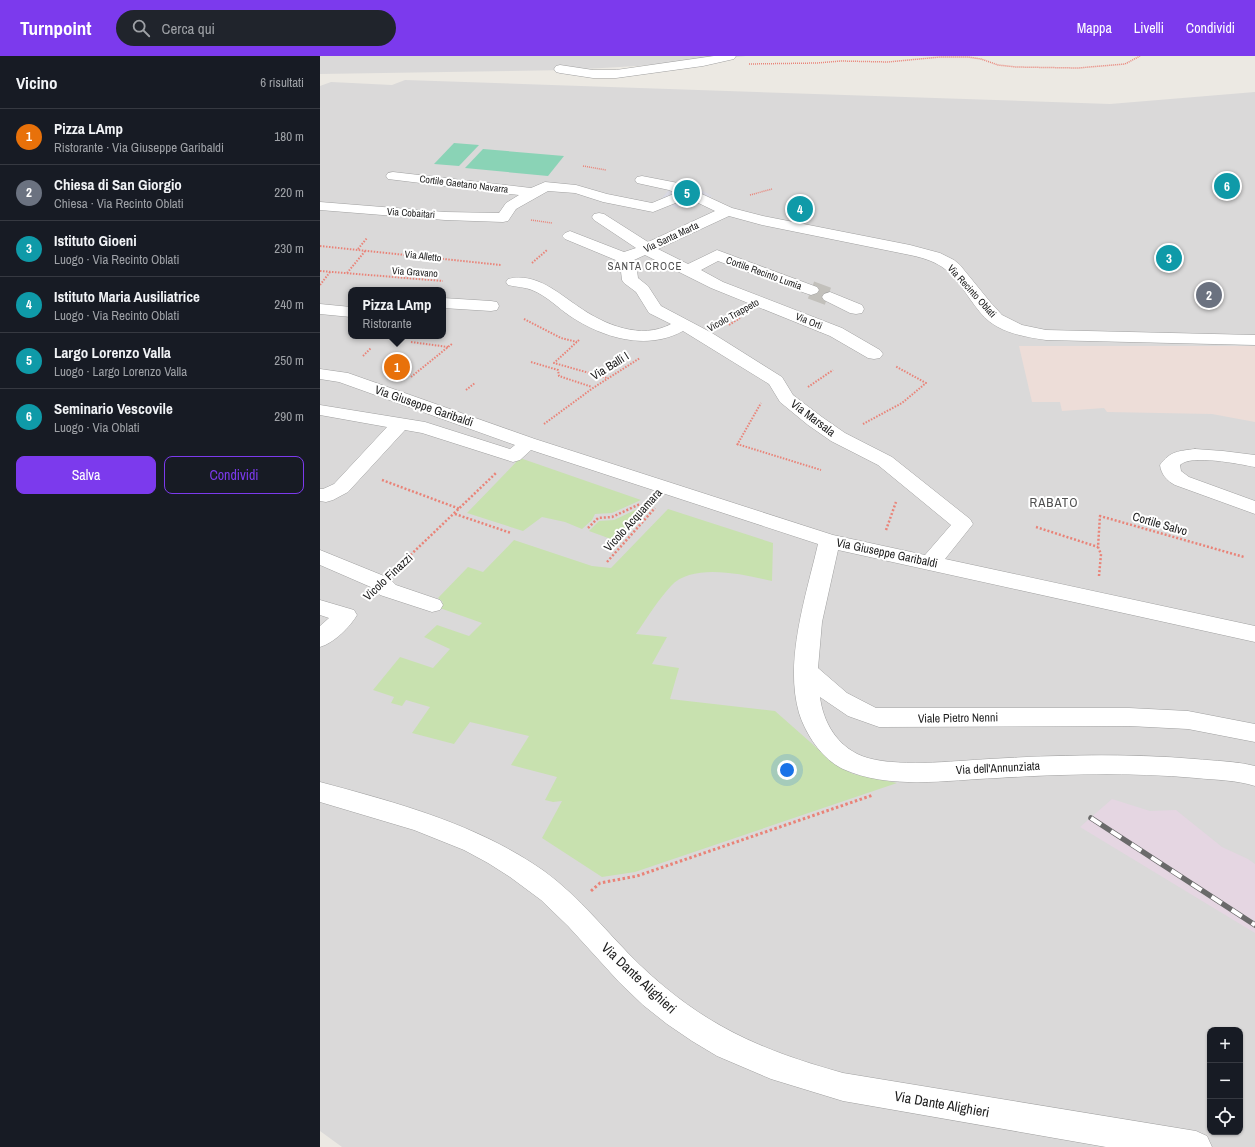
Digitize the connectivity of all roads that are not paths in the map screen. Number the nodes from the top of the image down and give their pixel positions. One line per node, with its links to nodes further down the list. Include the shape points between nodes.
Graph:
1 (730, 56): 2 (street, via 616,74 593,74)
2 (560, 69)
3 (393, 176): 5 (street, Cortile Gaetano Navarra)
4 (642, 180): 6 (street, Via Recinto Oblati, via 673,186)
5 (535, 193): 6 (street, via 545,186 576,189 603,198 653,208); 7 (street, Via Cobaitari, via 511,206 503,218)
6 (688, 193): 8 (street, Via Recinto Oblati)
7 (320, 206)
8 (727, 211): 11 (street, Via Santa Marta); 24 (street, Via Recinto Oblati, via 910,250 936,258 960,274 996,318 1032,333)
9 (599, 217): 11 (street, Via Orti)
10 (570, 236): 12 (street)
11 (646, 249): 12 (street, Via Santa Marta); 13 (street, Via Orti)
12 (624, 258): 22 (street, Via Marsala, via 628,262 630,280 642,289 655,309)
13 (688, 272): 15 (street, Cortile Recinto Lumia, via 717,255); 26 (street, Via Orti, via 717,286 836,332)
14 (514, 282): 22 (street, via 535,285 595,324 618,332 652,337)
15 (811, 290)
16 (830, 297): 20 (street)
17 (446, 303): 18 (street)
18 (491, 306)
19 (320, 309): 21 (street)
20 (856, 309)
21 (348, 312)
22 (684, 324): 36 (street, Via Marsala, via 776,381 786,398 815,421 838,437 885,462 963,524)
23 (1255, 330): 24 (street, via 1237,330)
24 (1224, 339): 25 (street, Via Recinto Oblati)
25 (1255, 340)
26 (874, 354)
27 (320, 374): 30 (street, Via Giuseppe Garibaldi, via 349,380)
28 (322, 410): 29 (street, Via Giuseppe Garibaldi)
29 (400, 424): 30 (street, Via Giuseppe Garibaldi, via 425,428 513,456); 32 (street, via 341,488 326,496)
30 (528, 443): 34 (street, Via Giuseppe Garibaldi)
31 (1255, 461): 33 (street, via 1187,454 1175,458 1170,466 1173,475 1182,482)
32 (320, 495)
33 (1255, 508)
34 (830, 541): 36 (street, Via Giuseppe Garibaldi); 41 (street, via 814,609)
35 (320, 557): 37 (street, via 381,583 388,590)
36 (931, 562): 39 (street, Via Giuseppe Garibaldi)
37 (432, 605)
38 (320, 606): 40 (street, via 346,615)
39 (1255, 634)
40 (320, 639)
41 (805, 669): 42 (street, Viale Pietro Nenni, via 828,692 861,713 879,718 1129,717 1188,720); 43 (street, Via dell'Annunziata, via 809,706 821,736 835,752 852,763 873,768 904,772 1034,766 1154,765)
42 (1255, 732)
43 (1255, 776)
44 (320, 792): 45 (street, Via Dante Alighieri, via 398,813 454,834 521,869 569,908 629,973 657,999 718,1041 762,1062 843,1087)
45 (1196, 1147)

